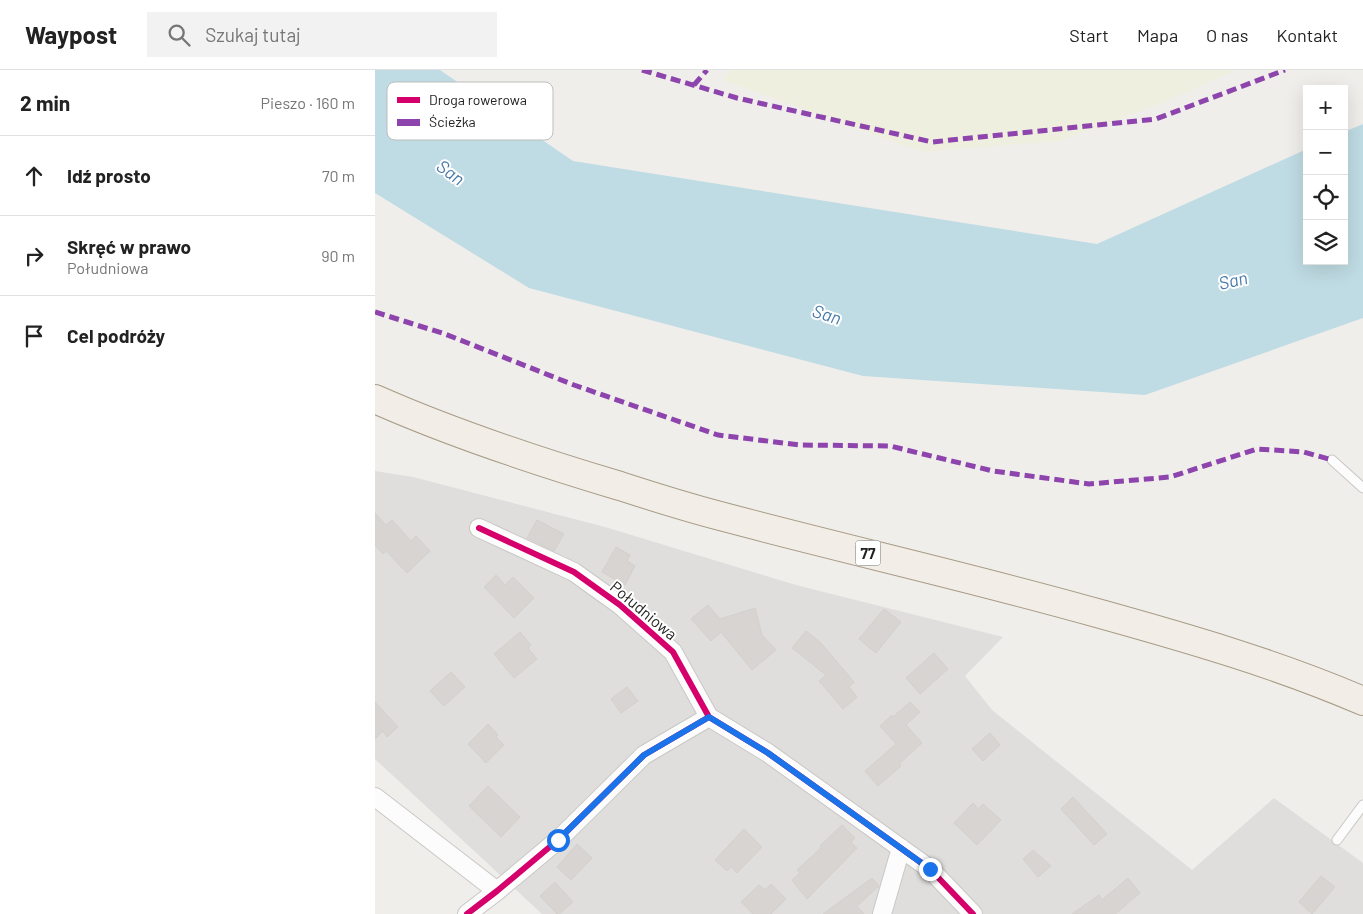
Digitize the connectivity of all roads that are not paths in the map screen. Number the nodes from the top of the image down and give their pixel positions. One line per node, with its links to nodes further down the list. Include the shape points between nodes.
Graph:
1 (375, 399): 5 (main road, 77, via 538,462 722,517 1128,621 1231,652)
2 (1332, 460): 3 (lane)
3 (1363, 488)
4 (479, 528): 6 (street, Południowa, via 574,572 620,605 673,652)
5 (1363, 702)
6 (709, 717): 10 (street, Południowa, via 768,753); 11 (street, via 644,755 558,840)
7 (375, 798): 11 (street)
8 (1363, 805): 9 (lane)
9 (1337, 840)
10 (901, 848): 13 (street); 14 (street, Południowa, via 930,869)
11 (497, 891): 12 (street)
12 (467, 914)
13 (882, 914)
14 (973, 914)

